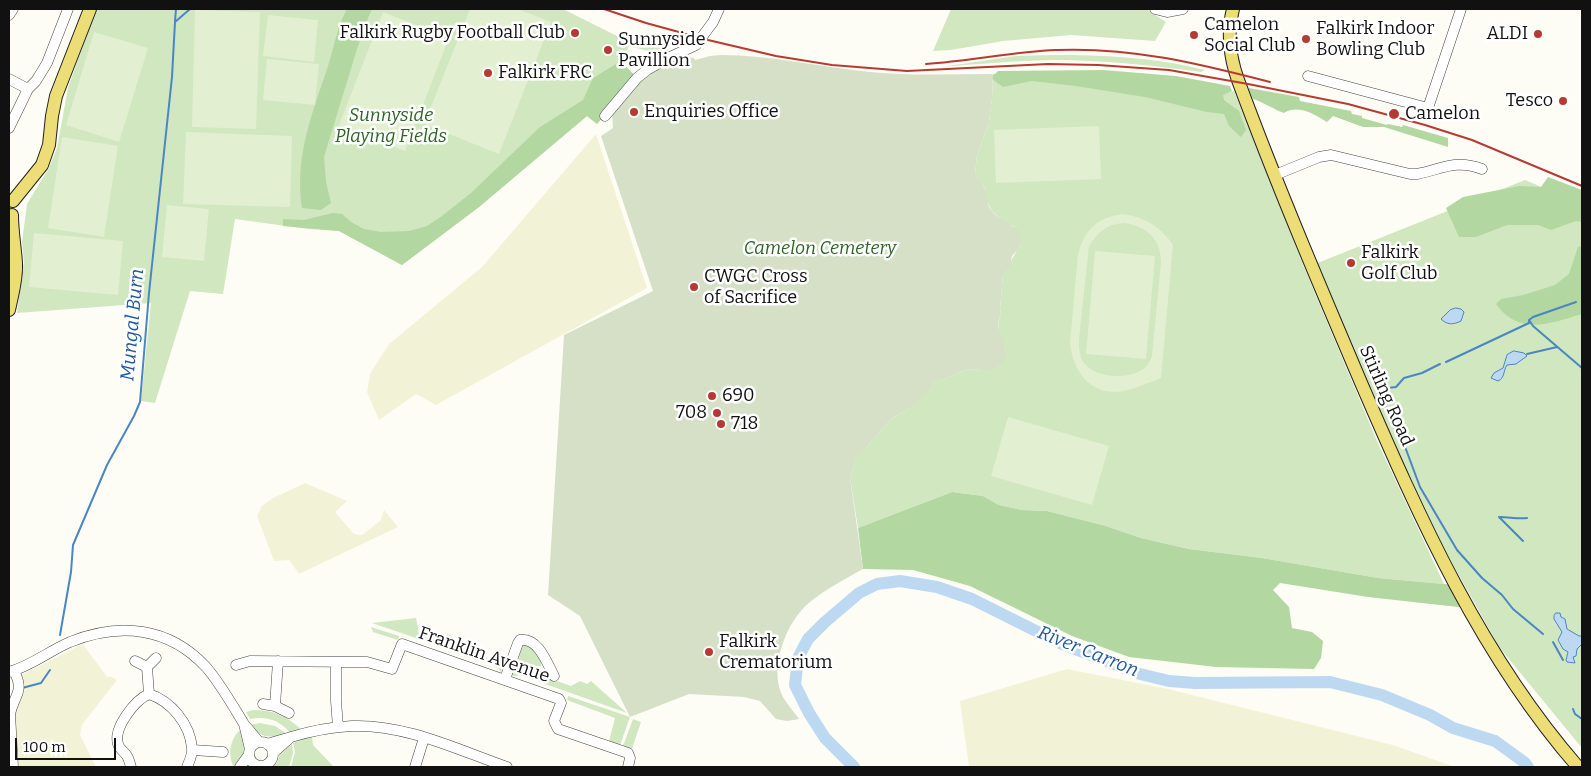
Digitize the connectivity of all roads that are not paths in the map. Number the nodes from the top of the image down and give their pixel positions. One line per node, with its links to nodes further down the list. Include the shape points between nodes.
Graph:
1 (13, 9): 9 (street)
2 (68, 9): 12 (street, via 47,63)
3 (90, 9): 17 (main road, via 56,96 49,145 42,164 27,185)
4 (719, 9): 13 (street, via 696,45 647,70)
5 (1155, 9): 6 (street, via 1167,12)
6 (1183, 9)
7 (1233, 9): 16 (main road, Stirling Road, via 1230,36 1236,73)
8 (1461, 9): 10 (street, via 1428,108)
9 (9, 15)
10 (1308, 76)
11 (9, 79): 12 (street)
12 (28, 89): 14 (street)
13 (605, 116)
14 (9, 128)
15 (1482, 169): 16 (street, via 1472,161 1410,174 1331,155)
16 (1275, 175): 51 (main road, Stirling Road, via 1384,437 1455,585 1504,670 1538,719)
17 (10, 196): 18 (main road, via 14,208)
18 (10, 218): 19 (main road)
19 (11, 236): 20 (main road, via 16,264)
20 (9, 310)
21 (156, 658): 26 (street)
22 (135, 661): 26 (street)
23 (278, 661): 24 (street, Franklin Avenue); 25 (street, Franklin Avenue, via 250,661); 32 (street)
24 (336, 662): 29 (street, Franklin Avenue, via 367,662 392,669 402,644); 35 (street)
25 (236, 665)
26 (147, 667): 30 (street)
27 (548, 671): 29 (street, via 540,650 529,640 520,640)
28 (14, 674): 34 (street, via 70,642 108,631 139,631 162,636 182,646 207,668); 44 (street, via 18,692 10,714)
29 (505, 679): 50 (street, Franklin Avenue, via 559,698 561,702 554,721 558,729 628,753)
30 (149, 694): 39 (street, via 160,697 172,707 188,731); 45 (street, via 126,716 117,734 118,746 128,756)
31 (263, 704): 32 (street)
32 (275, 706): 33 (street)
33 (289, 712)
34 (244, 724): 38 (street); 41 (street)
35 (338, 727): 36 (street); 37 (street, via 380,727)
36 (291, 737): 38 (street); 42 (street)
37 (424, 738): 48 (street); 49 (street)
38 (263, 743): 41 (street); 42 (street)
39 (193, 750): 40 (street); 46 (street)
40 (225, 752)
41 (249, 752): 43 (street); 47 (street)
42 (273, 753): 43 (street, via 266,765)
43 (253, 766)
44 (13, 767)
45 (131, 767)
46 (187, 767)
47 (240, 767)
48 (416, 767)
49 (508, 767)
50 (628, 767)
51 (1578, 767)

